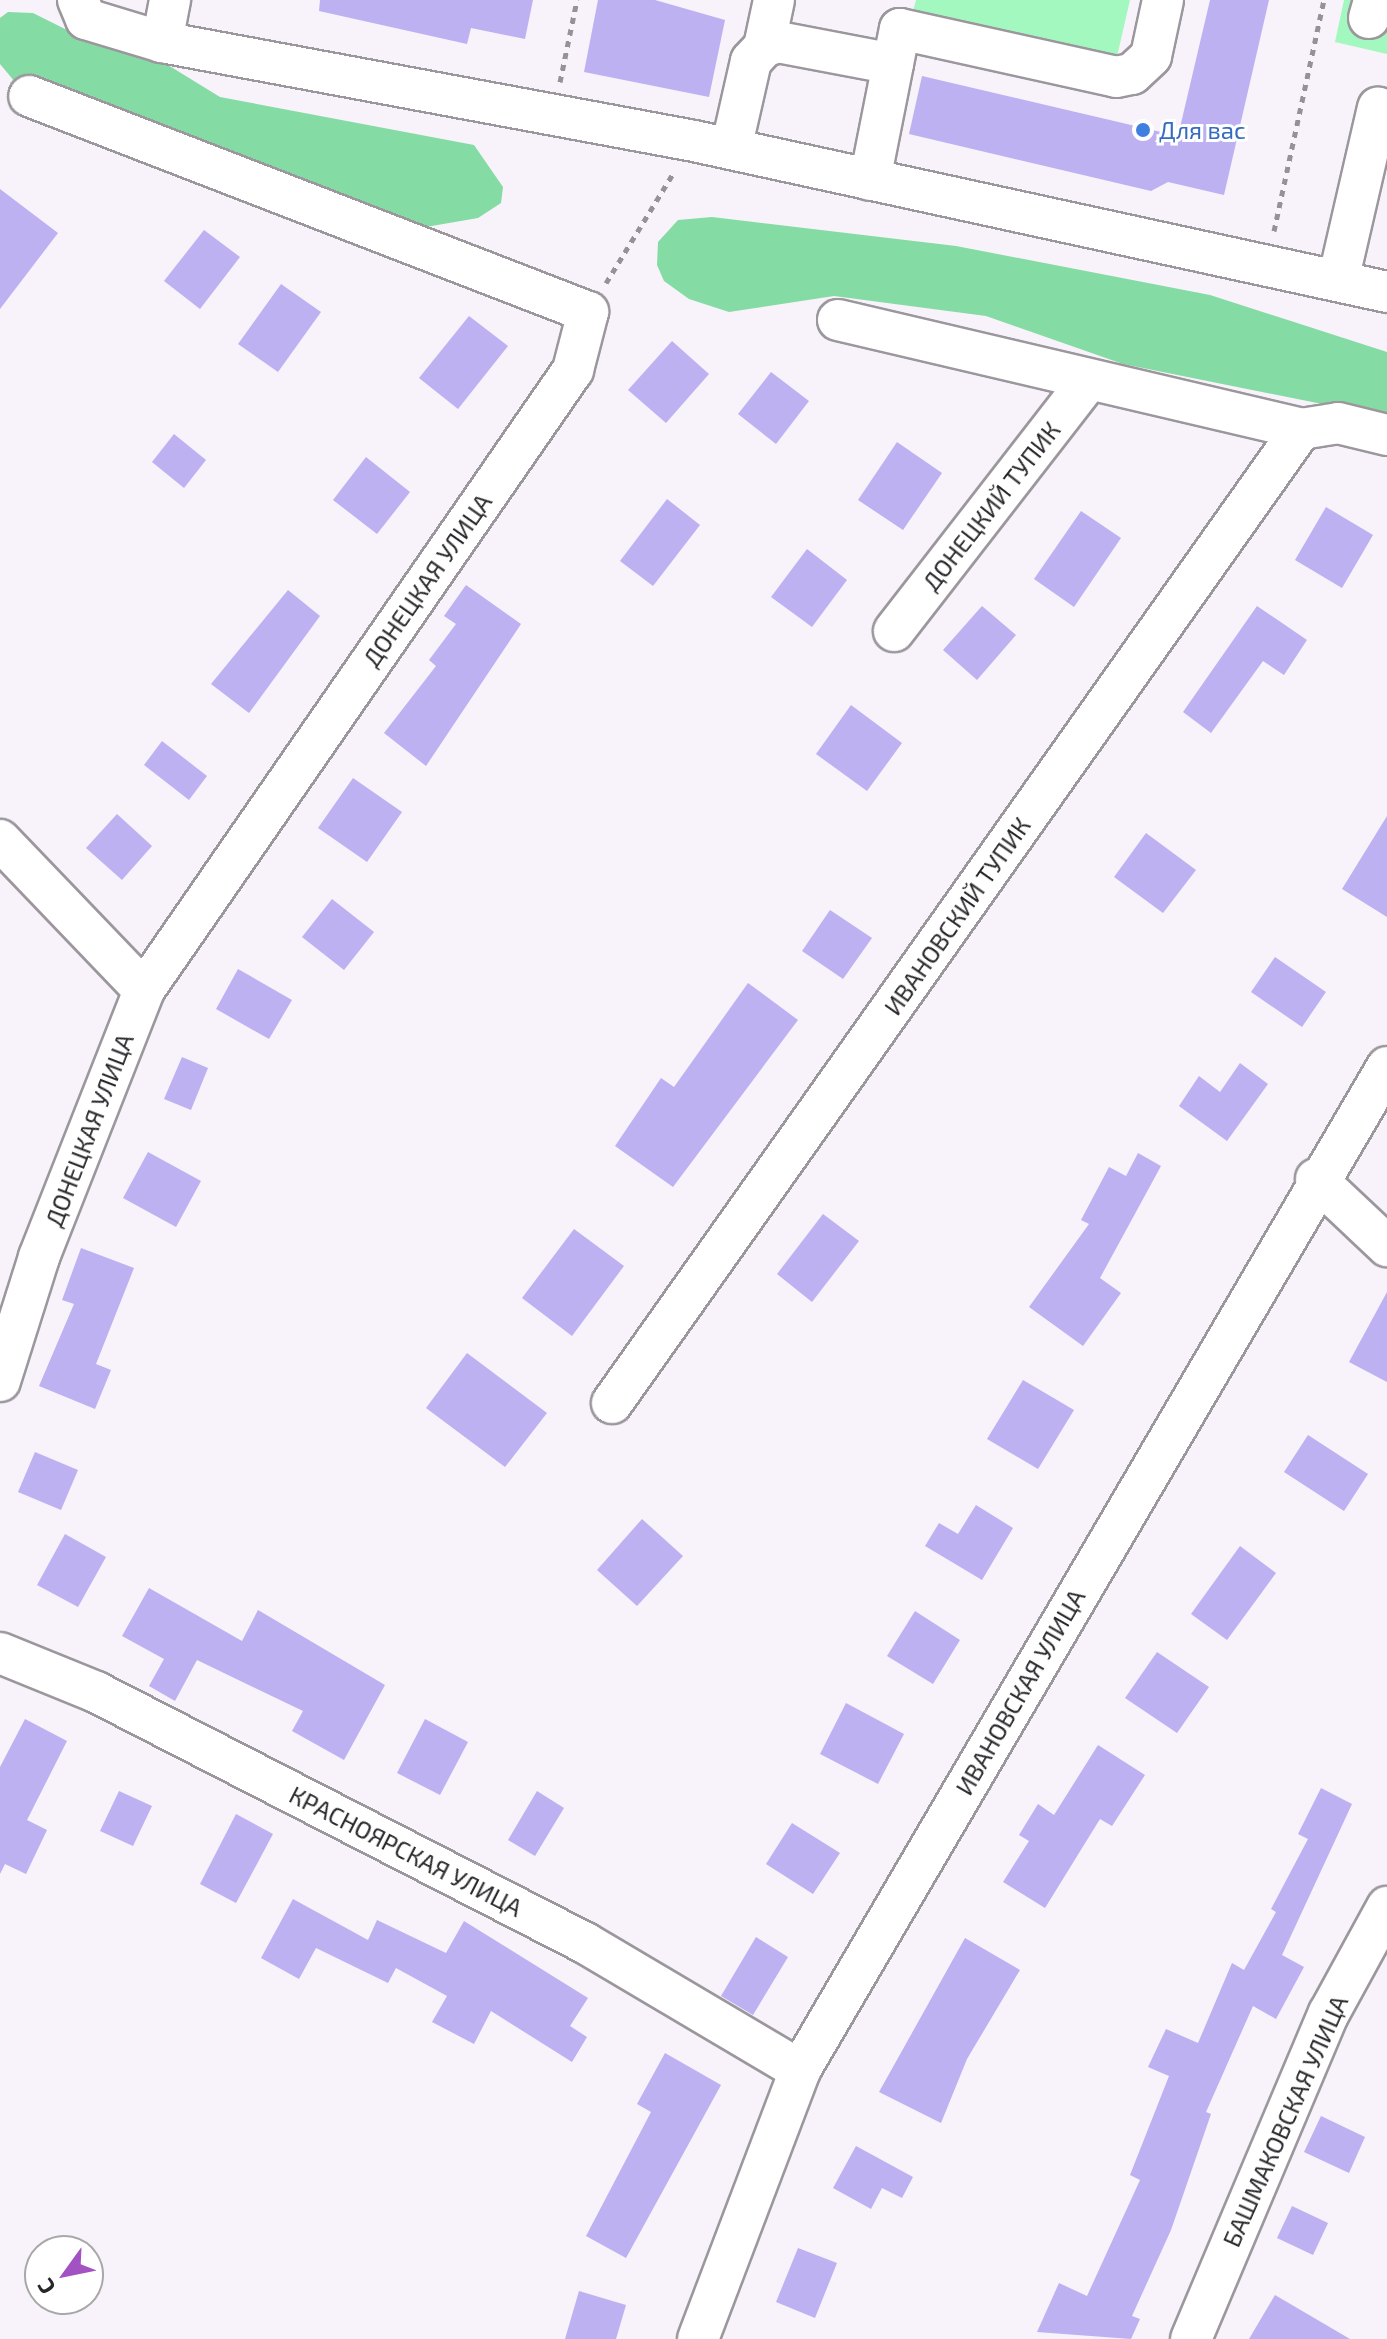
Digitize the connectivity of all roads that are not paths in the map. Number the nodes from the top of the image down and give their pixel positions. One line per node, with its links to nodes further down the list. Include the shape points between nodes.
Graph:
1 (78, 0): 5 (street, via 86,19)
2 (170, 0): 5 (street)
3 (774, 0): 6 (street)
4 (1163, 0): 7 (street, via 1151,56 1132,74 900,29)
5 (162, 42): 10 (street)
6 (764, 47): 7 (street, via 778,42); 10 (street, via 751,61)
7 (893, 64): 11 (street)
8 (29, 96): 20 (street, ДОНЕЦКАЯ УЛИЦА, via 588,312 573,370)
9 (1378, 108): 12 (street)
10 (712, 145): 11 (street)
11 (870, 180): 12 (street)
12 (1338, 281): 13 (street)
13 (1387, 292)
14 (838, 320): 15 (street)
15 (1087, 382): 16 (street); 18 (street, ДОНЕЦКИЙ ТУПИК)
16 (1301, 429): 17 (street, via 1338,423); 25 (street, ИВАНОВСКИЙ ТУПИК)
17 (1387, 435)
18 (894, 631)
19 (0, 840): 20 (street)
20 (144, 990): 24 (street, ДОНЕЦКАЯ УЛИЦА, via 39,1257)
21 (1387, 1067): 22 (street, ИВАНОВСКАЯ УЛИЦА)
22 (1316, 1179): 23 (street); 28 (street, ИВАНОВСКАЯ УЛИЦА)
23 (1387, 1246)
24 (0, 1381)
25 (612, 1403)
26 (0, 1653): 28 (street, КРАСНОЯРСКАЯ УЛИЦА, via 96,1692 585,1943)
27 (1387, 1907): 30 (street, БАШМАКОВСКАЯ УЛИЦА, via 1329,2013)
28 (800, 2070): 29 (street, ИВАНОВСКАЯ УЛИЦА)
29 (698, 2339)
30 (1191, 2339)

